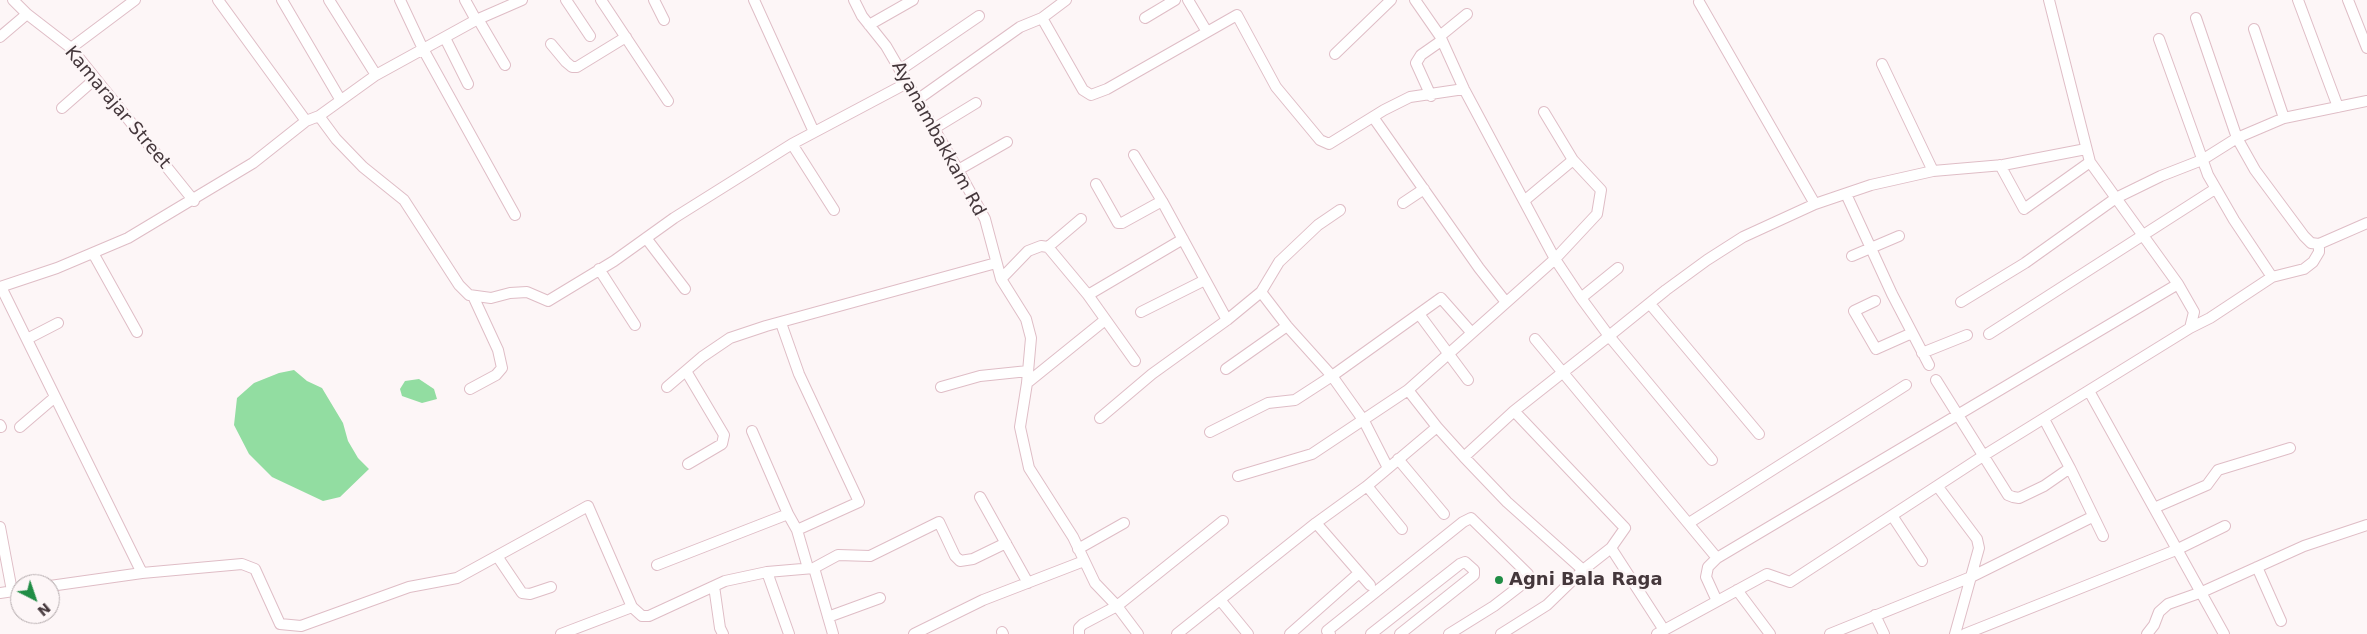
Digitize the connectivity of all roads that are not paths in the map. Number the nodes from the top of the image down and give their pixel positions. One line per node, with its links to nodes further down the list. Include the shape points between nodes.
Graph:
1 (14, 0): 24 (street, Kamarajar Street)
2 (135, 0): 42 (street)
3 (218, 0): 66 (street)
4 (282, 0): 55 (street)
5 (329, 0): 49 (street)
6 (400, 0): 44 (street)
7 (465, 0): 30 (street)
8 (522, 0): 30 (street)
9 (566, 0): 35 (street)
10 (601, 0): 37 (street)
11 (654, 0): 31 (street)
12 (754, 0): 68 (street)
13 (854, 0): 32 (street, Ayanambakkam Rd)
14 (912, 0): 32 (street)
15 (1066, 0): 27 (street)
16 (1175, 0): 28 (street)
17 (1188, 0): 34 (street)
18 (1391, 0): 45 (street)
19 (1415, 0): 39 (street)
20 (2049, 0): 72 (street)
21 (2298, 0): 60 (street)
22 (2348, 0): 43 (street)
23 (1699, 2): 89 (street)
24 (27, 14): 36 (street); 42 (street, Kamarajar Street)
25 (1467, 14): 39 (street)
26 (979, 16): 48 (street)
27 (1042, 18): 34 (street, via 1084,90 1091,95 1108,89); 56 (street, via 1020,27)
28 (1145, 18)
29 (2196, 18): 69 (street)
30 (477, 19): 38 (street); 47 (street)
31 (664, 20)
32 (869, 25): 48 (street, Ayanambakkam Rd)
33 (2254, 29): 65 (street)
34 (1207, 32): 64 (street, via 1237,14 1276,87 1320,140 1329,144)
35 (590, 36)
36 (0, 37)
37 (626, 37): 41 (street, via 577,67 566,62); 58 (street)
38 (446, 38): 44 (street); 52 (street)
39 (1441, 38): 53 (street); 54 (street, via 1421,54 1416,63)
40 (2159, 39): 75 (street)
41 (551, 44)
42 (70, 48): 50 (street, Kamarajar Street)
43 (2367, 48)
44 (423, 49): 49 (street); 92 (street)
45 (1335, 54)
46 (1882, 64): 79 (street)
47 (505, 65)
48 (900, 70): 51 (street, Ayanambakkam Rd)
49 (376, 75): 55 (street)
50 (95, 79): 61 (street); 85 (street, Kamarajar Street)
51 (907, 83): 56 (street, Ayanambakkam Rd); 68 (street)
52 (468, 84)
53 (1464, 89): 54 (street); 87 (street)
54 (1431, 96): 64 (street, via 1410,97)
55 (340, 99): 63 (street)
56 (917, 100): 67 (street, Ayanambakkam Rd)
57 (2367, 101): 60 (street)
58 (668, 102)
59 (976, 103): 67 (street)
60 (2338, 107): 65 (street)
61 (62, 108)
62 (1544, 112): 74 (street)
63 (319, 116): 66 (street); 116 (street, via 363,167 404,200 459,285)
64 (1373, 117): 81 (street)
65 (2284, 118): 69 (street)
66 (306, 121): 85 (street, via 253,164)
67 (935, 128): 78 (street, Ayanambakkam Rd)
68 (814, 132): 71 (street)
69 (2237, 138): 75 (street); 99 (street, via 2255,170 2304,236 2311,243)
70 (1007, 142): 78 (street)
71 (792, 144): 90 (street); 97 (street)
72 (2086, 149): 76 (street); 77 (street)
73 (1134, 155): 86 (street)
74 (1573, 160): 87 (street); 104 (street, via 1601,190 1597,214)
75 (2202, 160): 82 (street); 84 (street)
76 (2090, 162): 77 (street, via 2024,208); 84 (street)
77 (2000, 165): 79 (street)
78 (958, 170): 105 (street, Ayanambakkam Rd, via 984,219)
79 (1933, 171): 83 (street)
80 (1096, 184): 86 (street, via 1118,223)
81 (1424, 189): 88 (street); 118 (street)
82 (2215, 189): 96 (street); 108 (street)
83 (1846, 194): 89 (street); 101 (street)
84 (2116, 198): 96 (street); 120 (street, via 2025,263)
85 (194, 201): 102 (street, via 128,238)
86 (1162, 201): 98 (street)
87 (1524, 201): 104 (street)
88 (1403, 203)
89 (1815, 204): 121 (street, via 1743,237)
90 (834, 210)
91 (1340, 210): 114 (street, via 1318,225 1279,262)
92 (515, 215)
93 (1081, 219): 100 (street)
94 (2367, 223): 99 (street)
95 (1899, 236): 101 (street)
96 (2144, 236): 111 (street); 134 (street)
97 (646, 238): 107 (street); 113 (street)
98 (1183, 239): 110 (street); 115 (street)
99 (2319, 244): 108 (street, via 2319,252 2313,262 2304,269)
100 (1048, 247): 109 (street, via 1028,251); 115 (street)
101 (1871, 248): 103 (street); 133 (street)
102 (93, 253): 112 (street); 131 (street)
103 (1852, 256)
104 (1554, 258): 117 (street); 118 (street)
105 (996, 263): 109 (street, Ayanambakkam Rd); 127 (street)
106 (1618, 268): 117 (street)
107 (599, 269): 116 (street, via 548,301 527,292 491,298); 128 (street)
108 (2272, 277): 130 (street)
109 (1001, 279): 145 (street, Ayanambakkam Rd, via 1026,319 1031,338)
110 (1205, 280): 122 (street); 125 (street)
111 (2178, 284): 130 (street, via 2194,312); 159 (street)
112 (1, 287): 137 (street)
113 (685, 289)
114 (1261, 292): 125 (street); 129 (street)
115 (1088, 294): 124 (street)
116 (473, 296): 154 (street, via 498,350 502,368 496,375)
117 (1581, 298): 136 (street)
118 (1505, 301): 132 (street)
119 (1875, 301): 133 (street, via 1854,311 1876,350)
120 (1961, 302)
121 (1650, 304): 136 (street); 167 (street)
122 (1141, 312)
123 (1419, 314): 132 (street, via 1441,298); 140 (street); 147 (street)
124 (1105, 320): 141 (street); 150 (street)
125 (1227, 320): 160 (street, via 1152,374)
126 (58, 323): 137 (street)
127 (781, 323): 144 (street, via 730,338); 193 (street, via 799,374 859,502)
128 (635, 325)
129 (1287, 326): 143 (street); 147 (street)
130 (2190, 328): 156 (street)
131 (137, 332)
132 (1471, 332): 140 (street)
133 (1912, 333): 139 (street)
134 (1989, 334)
135 (1967, 335): 139 (street)
136 (1609, 336): 146 (street); 172 (street)
137 (27, 339): 157 (street)
138 (1535, 339): 146 (street)
139 (1922, 353): 142 (street)
140 (1448, 354): 148 (street); 155 (street)
141 (1135, 361)
142 (1929, 365)
143 (1226, 368)
144 (686, 371): 153 (street); 173 (street, via 723,432 724,439 722,444)
145 (1028, 371): 150 (street, Ayanambakkam Rd); 152 (street, via 980,376)
146 (1562, 372): 158 (street); 188 (street)
147 (1332, 376): 162 (street); 166 (street, via 1295,400 1268,403)
148 (1468, 380)
149 (1936, 380): 159 (street)
150 (1027, 383): 197 (street, Ayanambakkam Rd, via 1020,427 1029,468)
151 (1906, 385): 188 (street)
152 (941, 387)
153 (667, 388)
154 (470, 389)
155 (1408, 390): 162 (street); 164 (street)
156 (2089, 391): 161 (street); 180 (street)
157 (55, 397): 163 (street); 208 (street)
158 (1514, 411): 170 (street); 196 (street, via 1626,528)
159 (1959, 416): 169 (street); 200 (street)
160 (1100, 418)
161 (2044, 419): 169 (street); 175 (street)
162 (1364, 420): 174 (street); 176 (street, via 1312,454)
163 (20, 427)
164 (1437, 427): 170 (street); 171 (street)
165 (752, 431): 181 (street)
166 (1210, 432)
167 (1759, 434)
168 (2290, 448): 180 (street, via 2218,470 2207,485)
169 (1983, 456): 175 (street, via 2008,494 2019,498); 178 (street)
170 (1464, 457): 206 (street, via 1507,502)
171 (1398, 459): 174 (street); 182 (street)
172 (1712, 460)
173 (688, 464)
174 (1388, 468): 177 (street)
175 (2070, 468): 184 (street)
176 (1238, 476)
177 (1367, 486): 186 (street); 192 (street)
178 (1938, 487): 183 (street); 211 (street, via 1977,538 1979,548)
179 (980, 497): 195 (street)
180 (2154, 508): 198 (street)
181 (788, 514): 193 (street); 203 (street)
182 (1444, 514)
183 (1893, 517): 202 (street); 217 (street, via 1790,582 1767,574)
184 (2092, 517): 194 (street); 211 (street)
185 (1223, 521): 222 (street)
186 (1316, 522): 209 (street); 220 (street)
187 (1124, 523): 197 (street)
188 (1689, 524): 200 (street)
189 (2367, 524): 204 (street)
190 (2225, 526): 198 (street)
191 (0, 527): 210 (street)
192 (1402, 529)
193 (797, 530): 205 (street)
194 (2103, 536)
195 (1006, 543): 205 (street, via 973,560 960,561 939,522 870,556 838,555); 212 (street)
196 (1611, 548): 206 (street); 227 (street)
197 (1078, 549): 201 (street, Ayanambakkam Rd)
198 (2176, 550): 218 (street); 247 (street)
199 (497, 556): 208 (street, via 457,578 409,587 301,626 280,624 255,569 242,564); 215 (street, via 522,593 530,594); 223 (street, via 588,506)
200 (1717, 558): 221 (street, via 1708,568 1706,577)
201 (1084, 561): 212 (street); 222 (street, Ayanambakkam Rd, via 1095,583)
202 (1922, 561)
203 (656, 565)
204 (2257, 567): 218 (street); 226 (street)
205 (811, 568): 207 (street); 225 (street)
206 (1582, 570): 242 (street, via 1547,605)
207 (767, 572): 216 (street); 230 (street)
208 (142, 573): 213 (street)
209 (1359, 573): 214 (street); 237 (street)
210 (12, 574)
211 (1971, 577): 224 (street); 246 (street)
212 (1028, 583): 232 (street, via 983,600)
213 (60, 585)
214 (1370, 585)
215 (551, 586)
216 (714, 586): 223 (street, via 649,616 642,616); 229 (street)
217 (1737, 590): 221 (street); 243 (street)
218 (2202, 592): 248 (street, via 2168,604 2159,612); 249 (street)
219 (880, 598): 225 (street)
220 (1221, 601): 235 (street); 236 (street)
221 (1717, 601): 227 (street)
222 (1117, 606): 233 (street, via 1082,624); 234 (street, Ayanambakkam Rd)
223 (632, 607): 228 (street)
224 (1875, 615): 244 (street); 245 (street)
225 (828, 617): 231 (street)
226 (2281, 621)
227 (1660, 632)
228 (565, 633)
229 (723, 634)
230 (789, 634)
231 (833, 634)
232 (914, 634)
233 (1079, 634)
234 (1138, 634)
235 (1178, 634)
236 (1248, 634)
237 (1290, 634)
238 (1330, 634): 241 (street, via 1327,631 1471,518 1529,578 1494,606)
239 (1371, 634): 240 (street, via 1460,564 1465,562 1474,570 1474,575)
240 (1400, 634)
241 (1449, 634)
242 (1501, 634)
243 (1770, 634)
244 (1830, 634)
245 (1884, 634)
246 (1955, 634)
247 (1965, 634)
248 (2147, 634)
249 (2224, 634)

